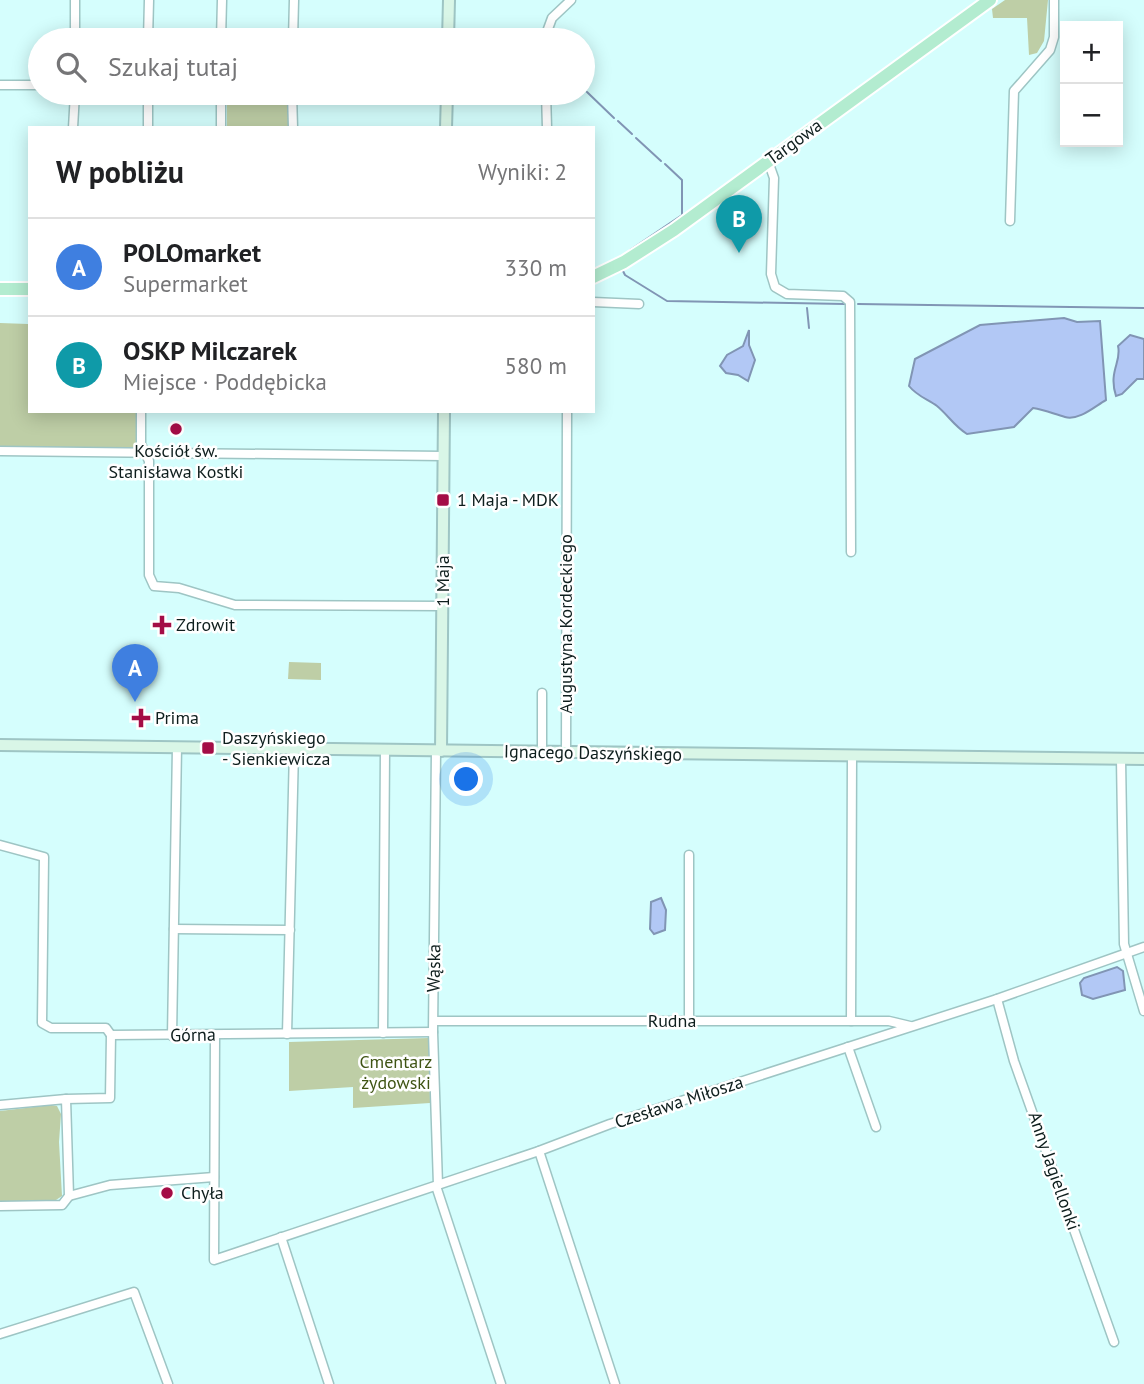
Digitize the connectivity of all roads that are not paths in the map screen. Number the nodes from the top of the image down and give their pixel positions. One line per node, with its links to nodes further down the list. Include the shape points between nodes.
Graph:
1 (75, 0): 9 (street)
2 (149, 0): 10 (street)
3 (222, 0): 11 (street)
4 (294, 0): 12 (street)
5 (449, 0): 13 (street)
6 (571, 0): 14 (street)
7 (990, 0): 29 (main road, Targowa)
8 (1054, 0): 30 (street, via 1050,50 1014,91)
9 (75, 28)
10 (148, 28)
11 (221, 28)
12 (293, 28)
13 (448, 28)
14 (548, 28)
15 (0, 85): 16 (street)
16 (28, 85)
17 (74, 105): 23 (street)
18 (148, 105): 24 (street)
19 (221, 105): 25 (street)
20 (292, 105): 26 (street)
21 (447, 105): 27 (street)
22 (546, 105): 28 (street)
23 (73, 126)
24 (148, 126)
25 (221, 126)
26 (293, 126)
27 (446, 126)
28 (547, 126)
29 (768, 161): 31 (main road, Targowa, via 640,253); 42 (street, via 774,178 771,274 775,287 787,294 844,296 850,302)
30 (1010, 221)
31 (595, 276)
32 (0, 289): 33 (main road)
33 (28, 289)
34 (595, 302): 35 (street)
35 (639, 304)
36 (141, 413): 40 (street)
37 (444, 413): 41 (street, 1 Maja)
38 (567, 413): 51 (street, Augustyna Kordeckiego)
39 (0, 451): 40 (street)
40 (145, 453): 41 (street); 43 (street, via 149,461 150,583 235,605)
41 (443, 456): 43 (street, 1 Maja)
42 (851, 552)
43 (442, 606): 49 (street, 1 Maja)
44 (542, 693): 50 (street)
45 (0, 745): 46 (street, Ignacego Daszyńskiego)
46 (177, 747): 47 (street, Ignacego Daszyńskiego); 57 (street)
47 (294, 750): 48 (street, Ignacego Daszyńskiego); 58 (street)
48 (386, 750): 49 (street, Ignacego Daszyńskiego); 68 (street)
49 (439, 751): 50 (street, Ignacego Daszyńskiego); 63 (street, Wąska)
50 (542, 753): 51 (street, Ignacego Daszyńskiego)
51 (566, 753): 52 (street, Ignacego Daszyńskiego)
52 (852, 756): 53 (street, Ignacego Daszyńskiego); 65 (street)
53 (1121, 759): 54 (street, Ignacego Daszyńskiego); 60 (street)
54 (1144, 759)
55 (0, 845): 70 (street, Górna, via 44,857 40,1019 46,1027 106,1028)
56 (689, 855): 64 (street)
57 (174, 929): 58 (street); 72 (street)
58 (290, 930): 69 (street)
59 (1144, 947): 60 (street, Czesława Miłosza)
60 (1125, 954): 61 (street, Czesława Miłosza); 62 (street)
61 (997, 999): 66 (street, Czesława Miłosza); 84 (street, Anny Jagiellonki, via 1010,1049)
62 (1144, 1012)
63 (433, 1021): 64 (street, Rudna); 67 (street, Wąska)
64 (689, 1021): 65 (street, Rudna)
65 (851, 1021): 66 (street, Rudna)
66 (910, 1026): 73 (street, Czesława Miłosza)
67 (433, 1032): 68 (street); 79 (street, Wąska)
68 (383, 1033): 69 (street, Górna)
69 (288, 1034): 71 (street, Górna)
70 (111, 1035): 72 (street, Górna); 74 (street, via 110,1098)
71 (215, 1035): 72 (street, Górna); 78 (street)
72 (172, 1036)
73 (848, 1046): 76 (street); 77 (street, Czesława Miłosza)
74 (66, 1099): 75 (street); 80 (street)
75 (0, 1105)
76 (876, 1127)
77 (539, 1151): 79 (street, Czesława Miłosza); 88 (street)
78 (214, 1177): 80 (street, via 110,1185); 82 (street, Czesława Miłosza, via 214,1260)
79 (437, 1186): 82 (street, Czesława Miłosza); 87 (street, Wąska)
80 (69, 1196): 81 (street, via 62,1205)
81 (0, 1206)
82 (281, 1237): 86 (street)
83 (0, 1334): 85 (street, via 134,1292)
84 (1114, 1342)
85 (168, 1384)
86 (329, 1384)
87 (501, 1384)
88 (615, 1384)

